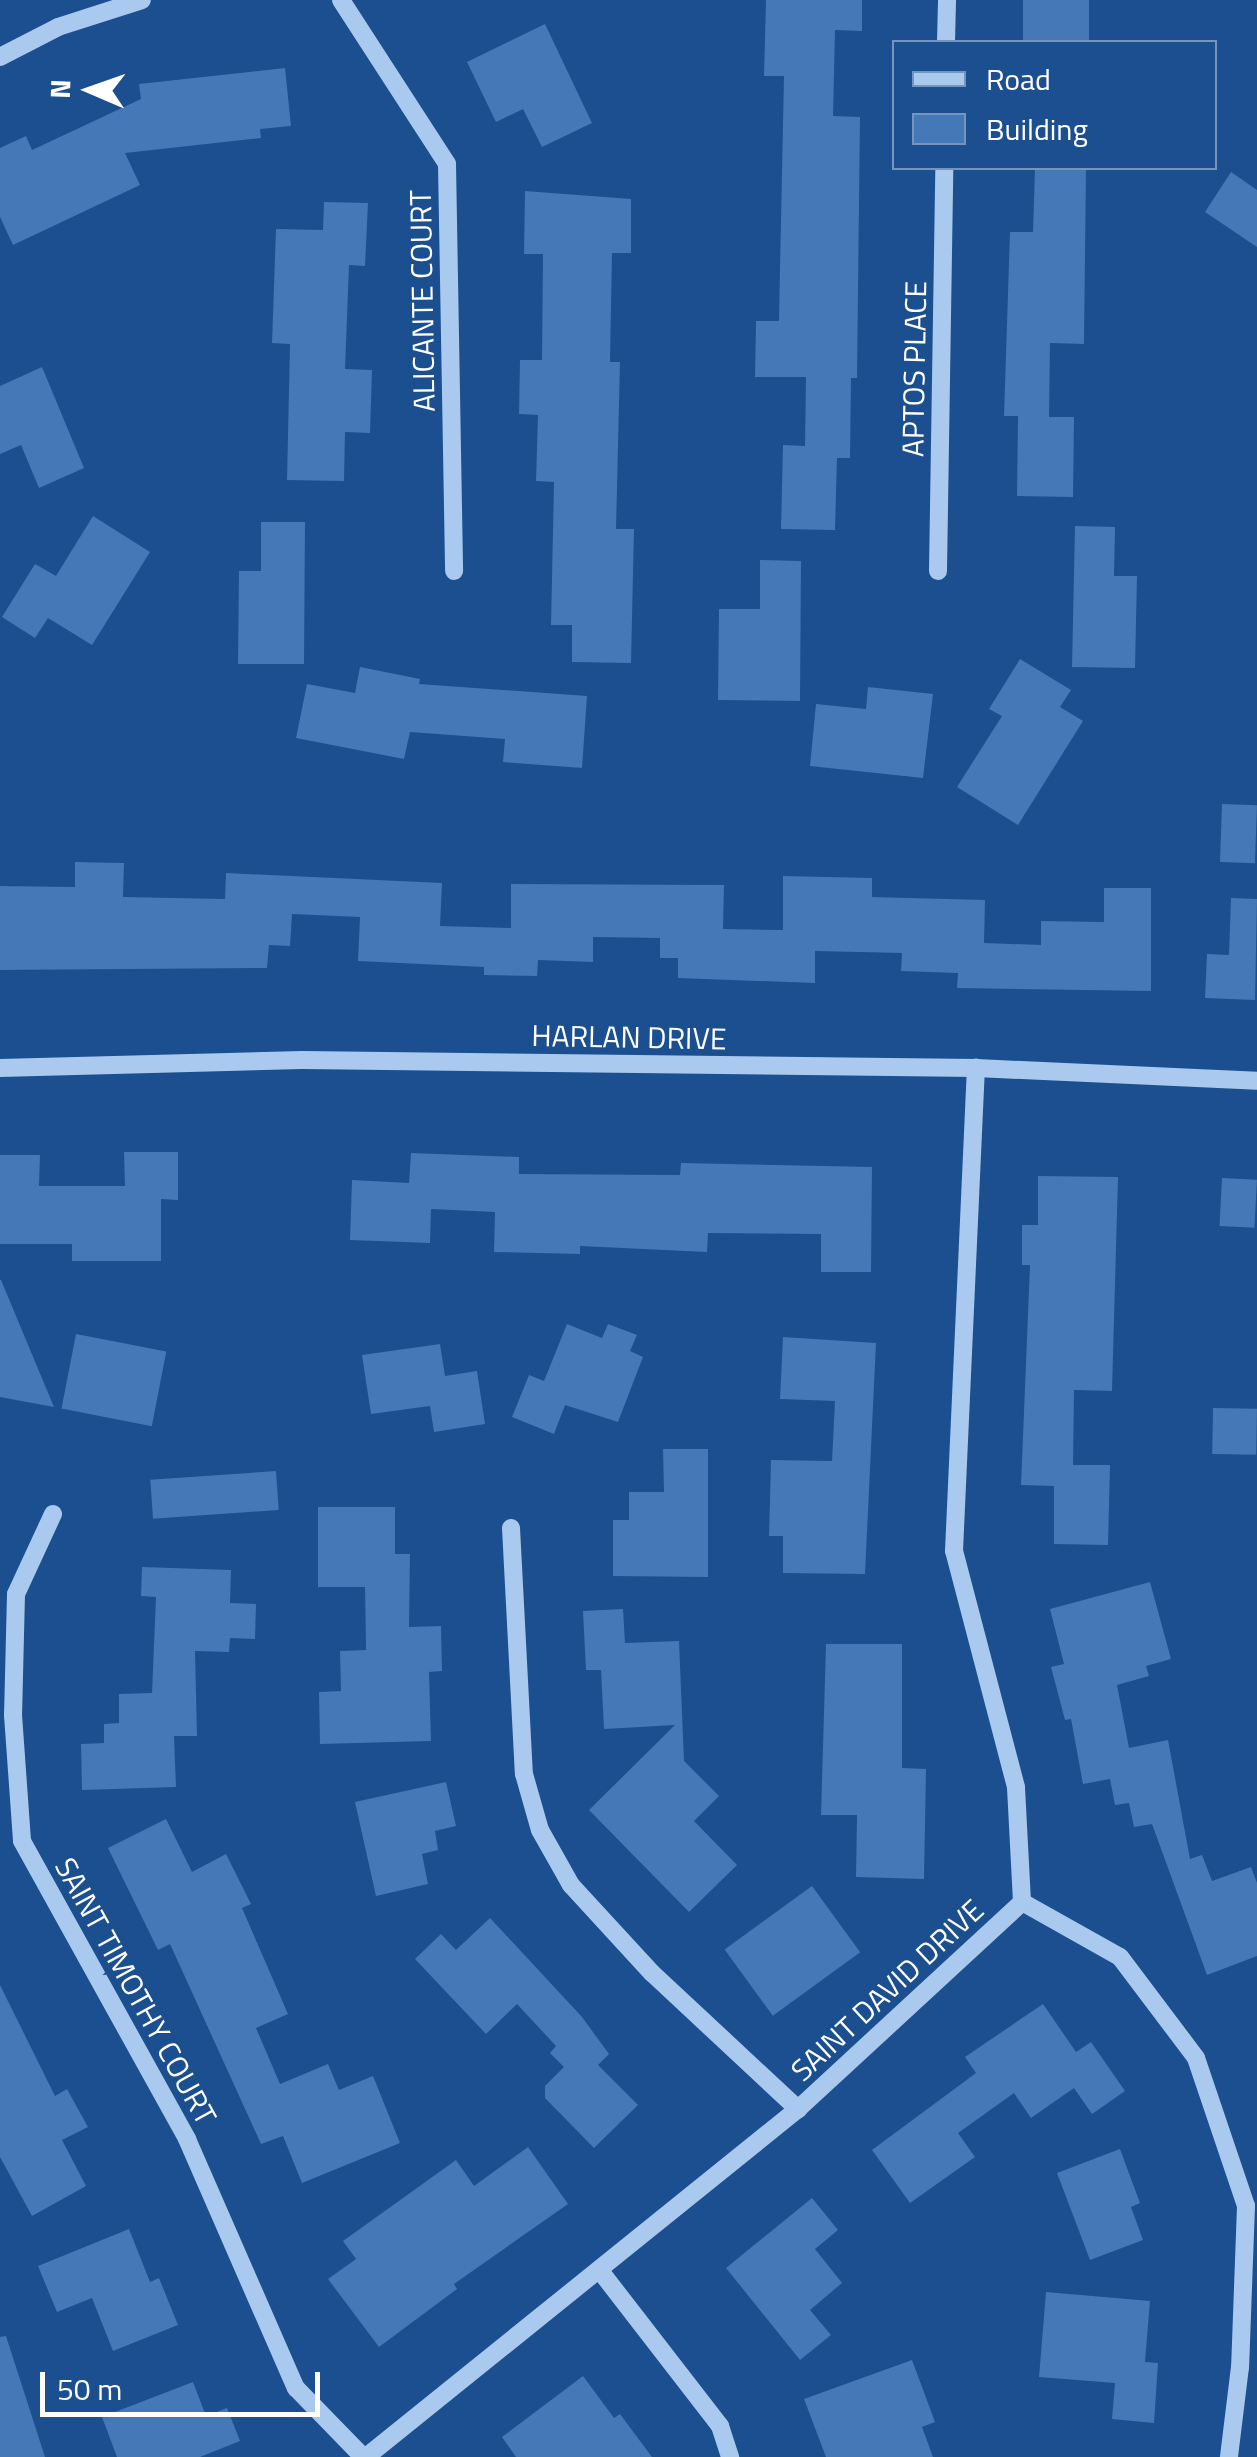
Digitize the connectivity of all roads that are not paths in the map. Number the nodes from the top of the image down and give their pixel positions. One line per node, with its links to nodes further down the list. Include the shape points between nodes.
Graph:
1 (142, 0): 5 (street, via 58,27)
2 (341, 0): 7 (street, ALICANTE COURT, via 447,164)
3 (946, 0): 4 (street)
4 (946, 40)
5 (0, 57)
6 (944, 170): 8 (street, APTOS PLACE)
7 (454, 571)
8 (938, 571)
9 (0, 1068): 10 (street, HARLAN DRIVE, via 302,1060)
10 (976, 1068): 11 (street, HARLAN DRIVE); 14 (street, SAINT DAVID DRIVE, via 954,1551 1016,1787)
11 (1257, 1080)
12 (53, 1514): 17 (street, SAINT TIMOTHY COURT, via 16,1594 13,1715 22,1841 186,2140 296,2388)
13 (511, 1528): 15 (street, via 524,1774 540,1830 571,1885 652,1973)
14 (1022, 1902): 15 (street, SAINT DAVID DRIVE); 19 (street, via 1120,1957 1196,2058 1246,2206)
15 (798, 2109): 16 (street, SAINT DAVID DRIVE)
16 (601, 2272): 17 (street, SAINT DAVID DRIVE); 18 (street, via 720,2426)
17 (364, 2457)
18 (730, 2457)
19 (1229, 2457)

